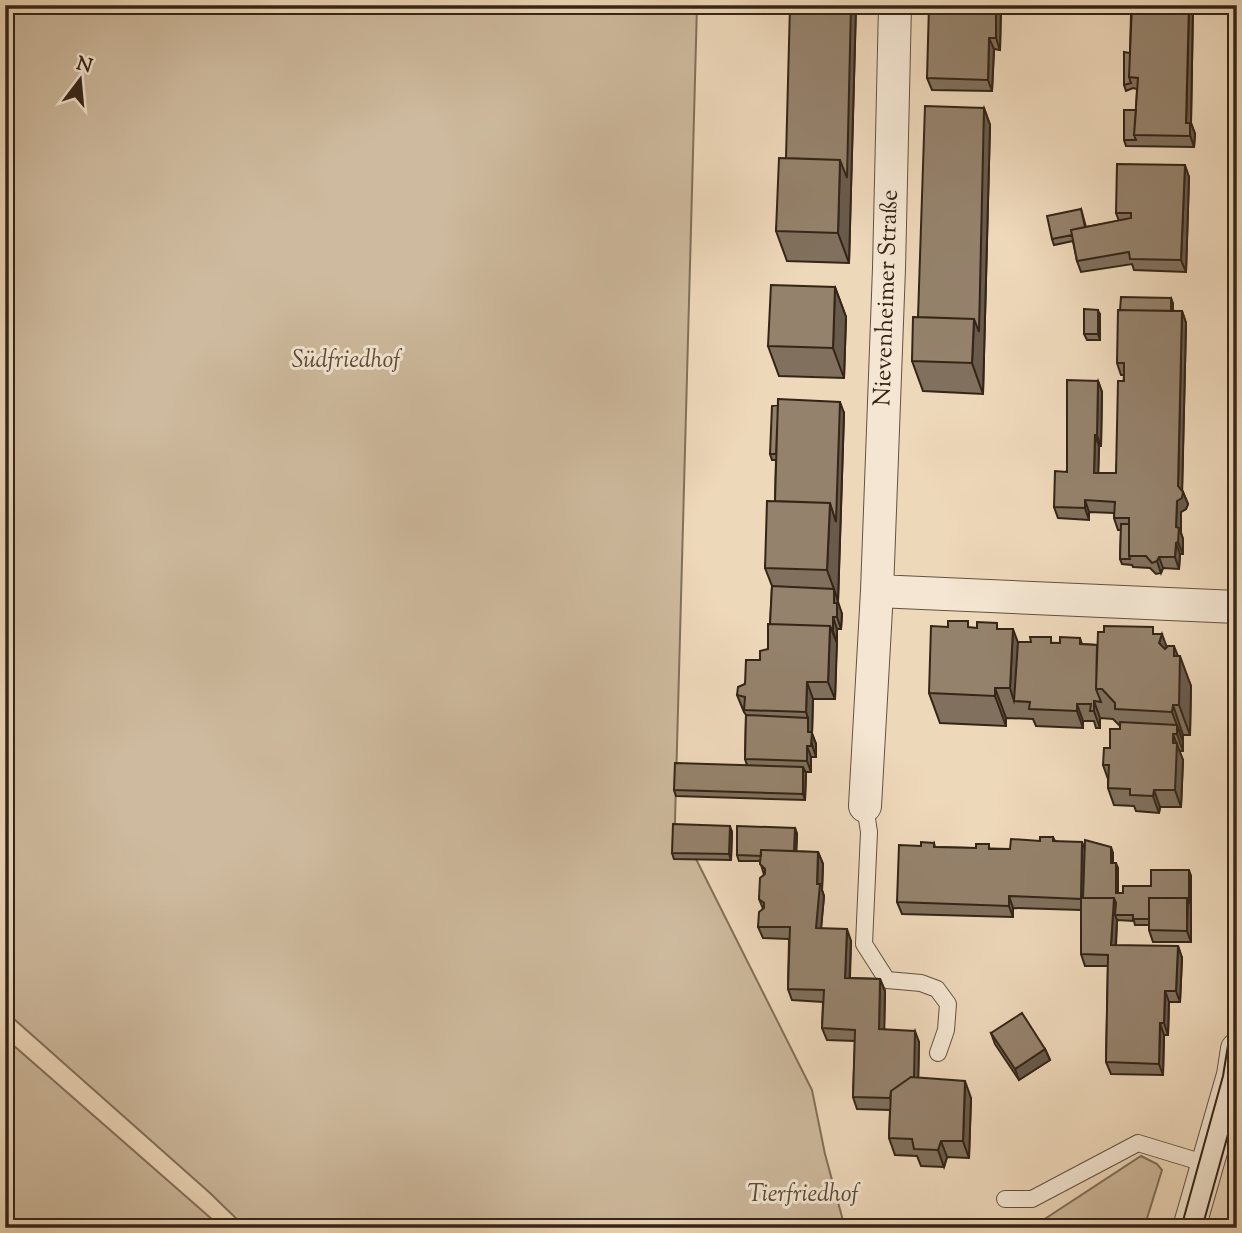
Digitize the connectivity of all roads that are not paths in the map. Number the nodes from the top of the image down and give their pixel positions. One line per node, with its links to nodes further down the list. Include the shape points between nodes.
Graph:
1 (895, 5): 2 (street, Nievenheimer Straße)
2 (877, 591): 3 (street); 4 (street, Nievenheimer Straße)
3 (1237, 607)
4 (865, 806): 5 (lane, Nievenheimer Straße, via 869,832 864,944 887,979 937,989 948,1004 946,1030)
5 (937, 1052)
6 (1236, 1066): 7 (street)
7 (1207, 1164): 8 (lane, via 1138,1143 1032,1199); 9 (street)
8 (1005, 1199)
9 (1189, 1228)

